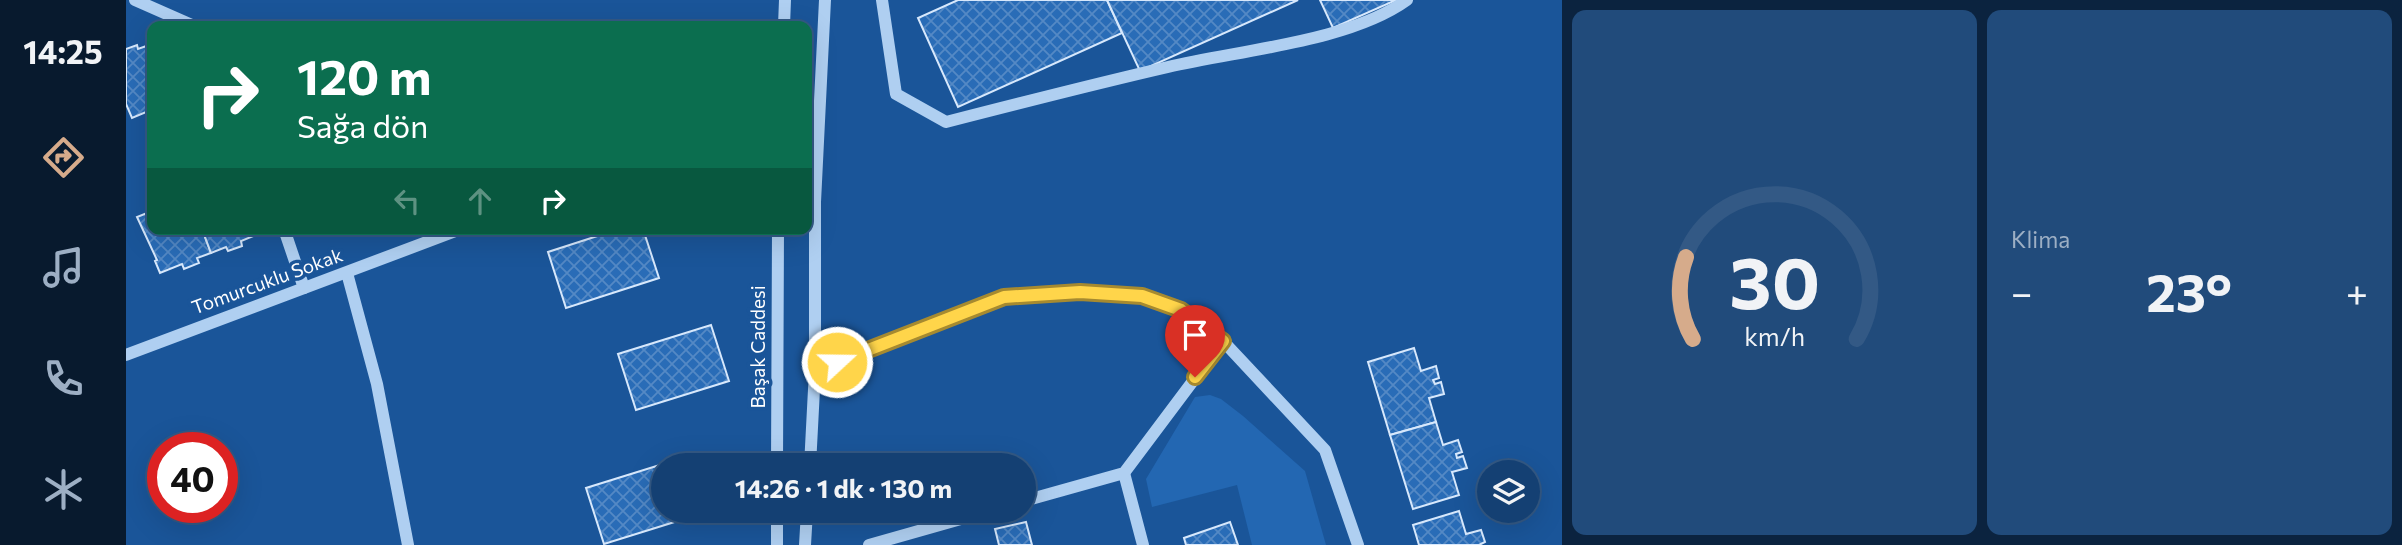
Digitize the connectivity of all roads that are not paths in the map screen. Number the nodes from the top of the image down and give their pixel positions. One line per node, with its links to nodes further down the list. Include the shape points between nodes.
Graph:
1 (135, 0): 6 (street)
2 (785, 0): 8 (street)
3 (825, 0): 16 (street, via 816,202)
4 (882, 0): 5 (street, via 896,94 946,122 1170,66 1325,35 1392,11)
5 (1407, 0)
6 (158, 4): 7 (street)
7 (186, 21)
8 (784, 21)
9 (286, 235): 13 (street)
10 (445, 235): 12 (street, Tomurcuklu Sokak)
11 (778, 235): 17 (street, Başak Caddesi)
12 (347, 273): 13 (street, Tomurcuklu Sokak); 24 (street, via 377,384)
13 (304, 288): 15 (street, Tomurcuklu Sokak)
14 (1223, 341): 16 (street, via 1181,310 1142,296 1029,295 1004,297); 19 (street); 29 (street, via 1325,450)
15 (126, 355)
16 (815, 370): 18 (street)
17 (777, 453)
18 (811, 453)
19 (1124, 473): 20 (street); 28 (street)
20 (1036, 498)
21 (777, 523): 25 (street)
22 (806, 523): 26 (street)
23 (947, 523): 27 (street)
24 (408, 545)
25 (777, 545)
26 (805, 545)
27 (869, 545)
28 (1143, 545)
29 (1358, 545)

